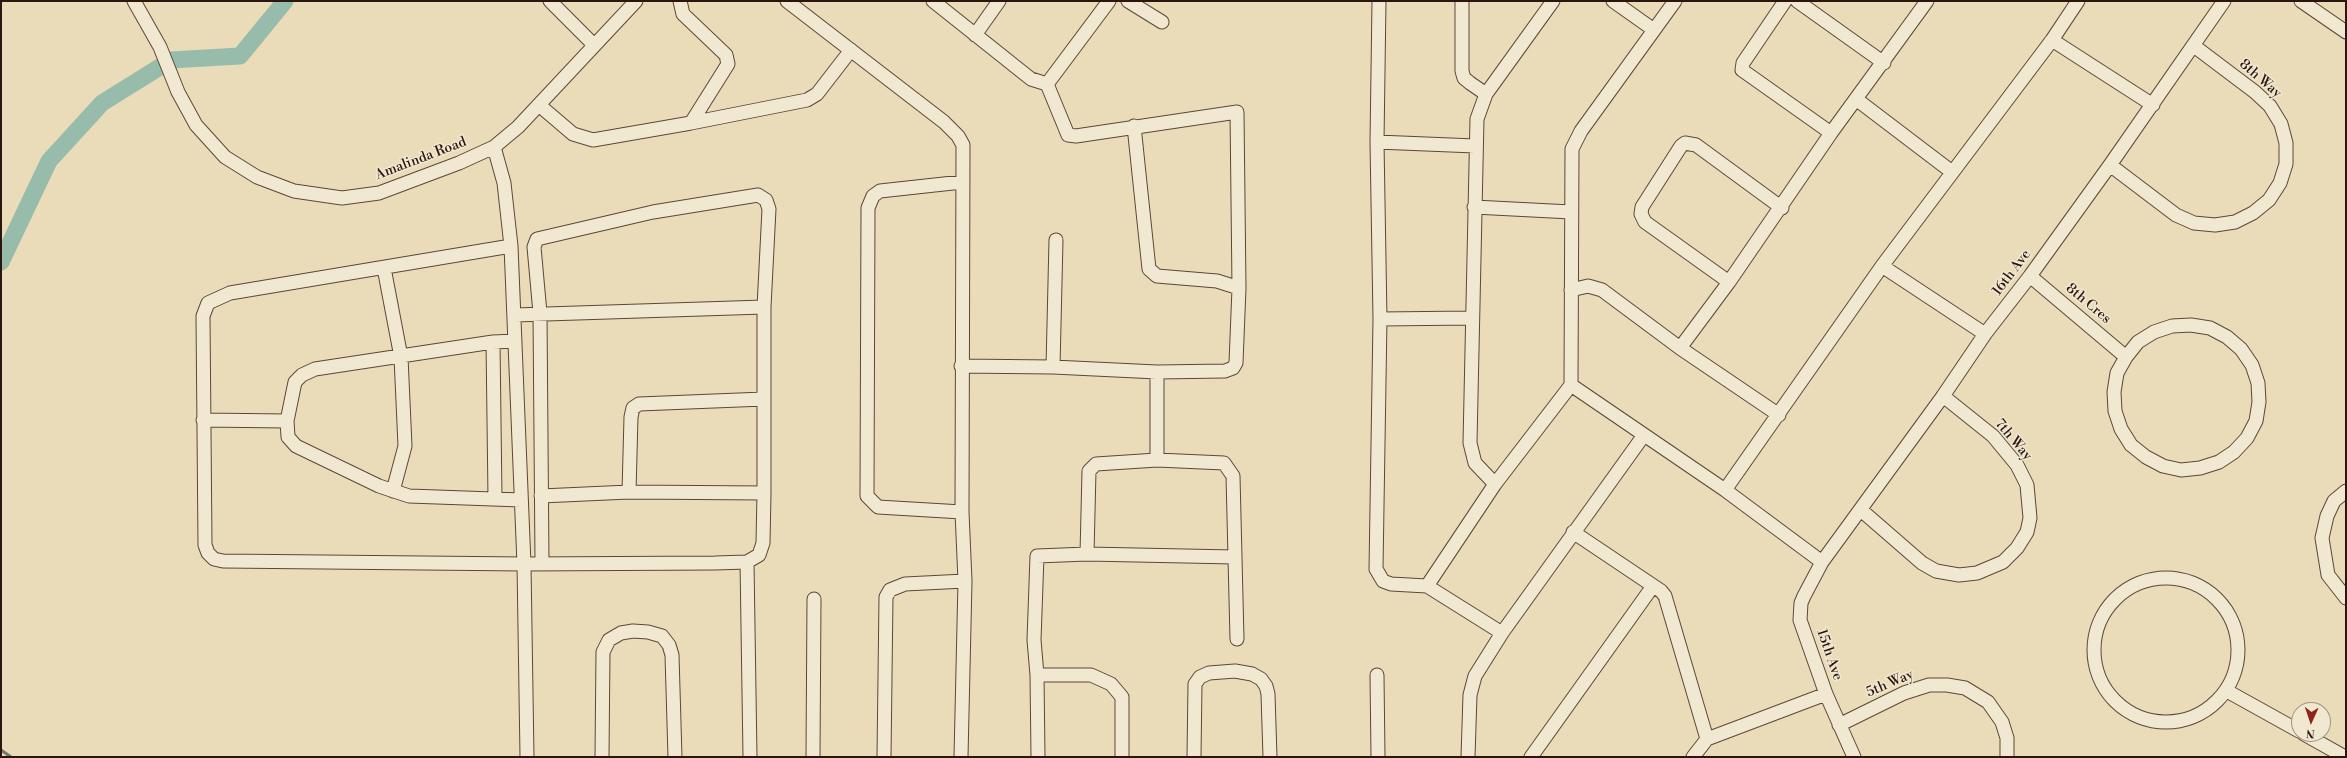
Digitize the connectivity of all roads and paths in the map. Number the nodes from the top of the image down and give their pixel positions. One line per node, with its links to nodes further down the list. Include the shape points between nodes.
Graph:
1 (134, 1): 40 (street, Amalinda Road, via 160,46 178,92 196,125 225,157 257,177 294,191 342,198 380,193 459,164)
2 (550, 1): 26 (street)
3 (636, 1): 26 (street, Amalinda Road)
4 (680, 1): 35 (street, via 683,14 726,55 728,64)
5 (787, 1): 28 (street)
6 (933, 1): 24 (street)
7 (999, 1): 24 (street)
8 (1109, 1): 30 (street)
9 (1128, 1): 21 (street)
10 (1379, 1): 38 (street)
11 (1462, 1): 31 (street, via 1462,71 1464,78)
12 (1553, 1): 31 (street)
13 (1613, 1): 22 (street)
14 (1675, 1): 22 (street)
15 (1785, 1): 37 (street, via 1743,63 1742,70)
16 (1797, 1): 29 (street)
17 (1927, 1): 29 (street)
18 (2078, 1): 25 (street)
19 (2224, 1): 27 (street, 16th Ave)
20 (2301, 1): 23 (street)
21 (1162, 22)
22 (1654, 30): 46 (street, via 1576,141 1571,157)
23 (2346, 32)
24 (975, 35): 30 (street, via 1031,79)
25 (2052, 40): 34 (street); 42 (street)
26 (594, 44): 33 (street, Amalinda Road)
27 (2194, 46): 34 (street, 16th Ave); 41 (street, 8th Way, via 2255,92 2270,106 2281,124 2286,143 2286,164 2280,183 2269,200 2253,213 2235,222 2215,225 2194,223 2176,215)
28 (851, 50): 35 (street, via 817,94 807,100); 43 (street, via 944,122 958,136 963,145)
29 (1884, 63): 32 (street)
30 (1047, 84): 36 (street, via 1068,135 1076,136)
31 (1486, 94): 39 (street, via 1477,119)
32 (1856, 99): 37 (street); 42 (street)
33 (539, 105): 35 (street, via 573,134 593,140); 40 (street, Amalinda Road)
34 (2153, 105): 41 (street, 16th Ave)
35 (691, 123)
36 (1134, 126): 53 (street, via 1148,269 1157,276 1216,282); 53 (street, via 1237,112)
37 (1831, 133): 45 (street)
38 (1377, 142): 39 (street); 59 (street)
39 (1476, 146): 44 (street)
40 (494, 147): 48 (street, via 504,183)
41 (2110, 165): 51 (street, 16th Ave)
42 (1952, 172): 49 (street)
43 (962, 182): 66 (street); 87 (street, via 880,191 873,196 868,208 867,496 878,507)
44 (1474, 207): 46 (street); 58 (street)
45 (1782, 208): 52 (street); 52 (street, via 1696,145 1685,143 1682,146 1642,207 1641,214 1645,222)
46 (1571, 212): 54 (street)
47 (1056, 240): 67 (street)
48 (511, 246): 50 (street); 57 (street)
49 (1882, 266): 60 (street); 72 (street)
50 (384, 268): 64 (street); 73 (street, via 230,293 208,303 203,316)
51 (2030, 276): 60 (street, 16th Ave); 65 (street, 8th Cres)
52 (1729, 282): 63 (street)
53 (1239, 288): 68 (street, via 1236,363 1233,368 1224,371)
54 (1571, 290): 63 (street, via 1588,286 1602,290); 69 (street)
55 (764, 307): 56 (street); 56 (street, via 769,209 766,200 758,195 653,212 537,239 534,247); 71 (street)
56 (540, 313): 57 (street); 83 (street)
57 (514, 315): 62 (street)
58 (1472, 318): 59 (street); 77 (street, via 1471,455 1475,463)
59 (1380, 319): 96 (street, via 1376,569 1383,581 1391,584)
60 (1985, 334): 70 (street, 16th Ave)
61 (494, 342): 62 (street); 64 (street); 84 (street)
62 (516, 342): 85 (street)
63 (1680, 348): 72 (street)
64 (401, 356): 74 (street, via 315,369 302,375 295,382); 79 (street, via 405,446)
65 (2126, 357): 65 (street, via 2116,380 2115,411 2121,429 2131,445 2146,457 2163,466 2181,470 2200,468 2218,462 2234,452 2247,438 2257,415 2258,383 2252,365 2242,349 2227,337 2210,328 2172,326 2154,332 2138,342)
66 (962, 366): 67 (street); 87 (street)
67 (1053, 367): 68 (street)
68 (1157, 372): 76 (street)
69 (1571, 385): 75 (street); 77 (street)
70 (1943, 396): 86 (street, 16th Ave); 86 (street, 7th Way, via 1993,436 2017,465 2027,485 2030,518 2027,532 2017,548 2003,562 1977,573 1959,575 1936,571 1922,563)
71 (764, 399): 81 (street, via 640,404 633,408); 82 (street)
72 (1779, 415): 78 (street)
73 (203, 420): 74 (street); 94 (street, via 204,540 208,553 214,559)
74 (287, 421): 79 (street, via 288,437 296,446)
75 (1644, 435): 78 (street); 88 (street)
76 (1157, 460): 89 (street, via 1096,464 1089,471); 90 (street, via 1224,463 1230,468 1233,476)
77 (1495, 484): 96 (street)
78 (1725, 490): 92 (street)
79 (393, 491): 84 (street, via 410,496)
80 (2346, 491): 98 (street, via 2334,501 2327,516 2322,538 2328,575)
81 (629, 492): 82 (street); 83 (street)
82 (764, 493): 91 (street, via 763,543 759,555)
83 (541, 496): 93 (street)
84 (495, 498): 85 (street)
85 (521, 500): 94 (street)
86 (1861, 510): 92 (street, 16th Ave)
87 (962, 512): 95 (street)
88 (1573, 532): 97 (street); 100 (street)
89 (1087, 554): 90 (street); 102 (street, via 1038,556 1034,640)
90 (1234, 556): 101 (street)
91 (747, 562): 93 (street); 113 (street)
92 (1822, 562): 105 (street, 15th Ave, via 1804,596 1800,620)
93 (542, 563): 94 (street)
94 (524, 564): 110 (street)
95 (965, 581): 115 (street, via 905,584 890,590 886,597); 116 (street)
96 (1427, 586): 100 (street)
97 (1653, 586): 108 (street, via 1661,591 1668,604); 123 (street)
98 (2346, 598)
99 (814, 599): 114 (street)
100 (1502, 633): 122 (street, via 1472,685)
101 (1237, 639)
102 (1037, 675): 117 (street); 118 (street, via 1091,675 1103,679 1118,690 1122,697)
103 (1377, 675): 121 (street)
104 (2227, 691): 104 (street, via 2235,674 2239,656 2238,637 2228,613 2207,590 2177,579 2152,579 2123,592 2106,610 2097,627 2093,646 2094,664 2100,682 2111,698 2125,711 2142,719 2161,723 2180,722 2198,716 2214,705); 107 (street)
105 (1826, 694): 106 (street, 15th Ave); 108 (street)
106 (1839, 724): 125 (street, 15th Ave); 126 (street, 5th Way, via 1904,693 1929,686 1965,688 1988,702 2002,722 2007,738)
107 (2291, 727)
108 (1707, 739): 124 (street)
109 (2318, 742): 127 (street)
110 (527, 757)
111 (602, 757): 112 (street, via 603,652 609,640 621,633 633,631 662,636 669,645 672,655)
112 (675, 757)
113 (750, 757)
114 (813, 757)
115 (884, 757)
116 (961, 757)
117 (1038, 757)
118 (1122, 757)
119 (1194, 757): 120 (street, via 1195,684 1200,677 1210,673 1235,671 1252,674 1261,679 1266,686)
120 (1270, 757)
121 (1378, 757)
122 (1468, 757)
123 (1531, 757)
124 (1693, 757)
125 (1854, 757)
126 (2007, 757)
127 (2345, 757)

